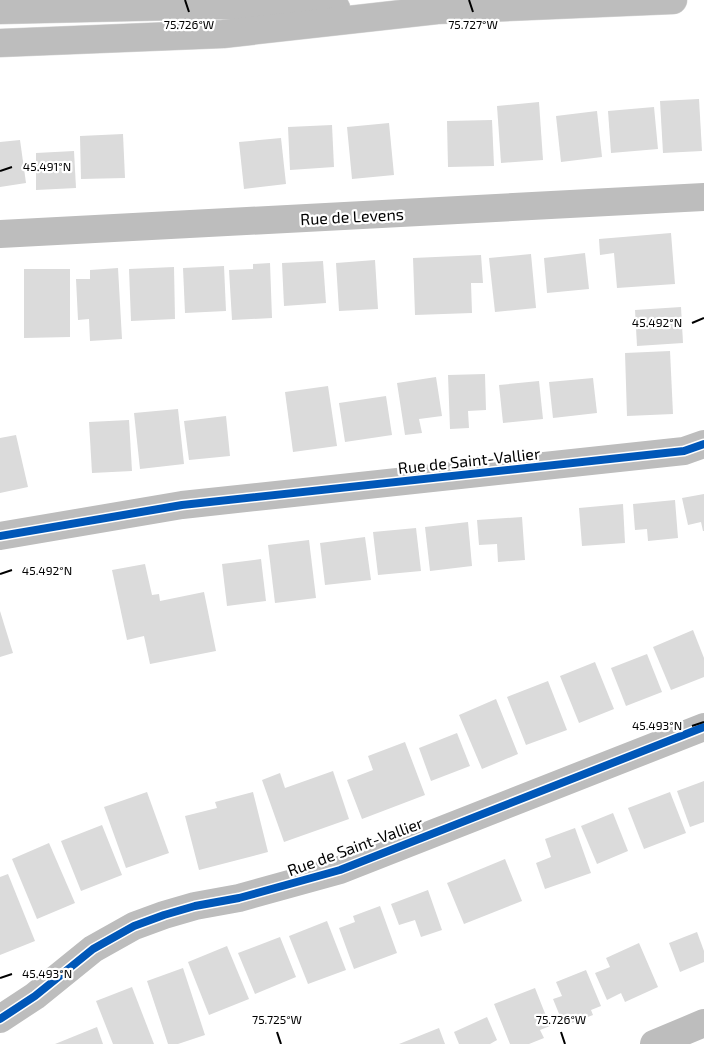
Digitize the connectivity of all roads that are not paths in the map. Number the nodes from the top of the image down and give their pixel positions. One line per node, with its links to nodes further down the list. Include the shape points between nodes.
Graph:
1 (673, 0): 3 (street)
2 (0, 10): 3 (street, via 222,4)
3 (437, 10): 4 (street, via 223,34)
4 (0, 43)
5 (704, 198): 6 (street, Rue de Levens)
6 (0, 234)
7 (704, 444): 8 (street, Rue de Saint-Vallier, via 684,451 182,505)
8 (0, 536)
9 (704, 727): 10 (street, Rue de Saint-Vallier, via 340,870 239,898 195,906 134,926 94,949)
10 (0, 1019)
11 (704, 1023): 12 (street)
12 (654, 1044)

